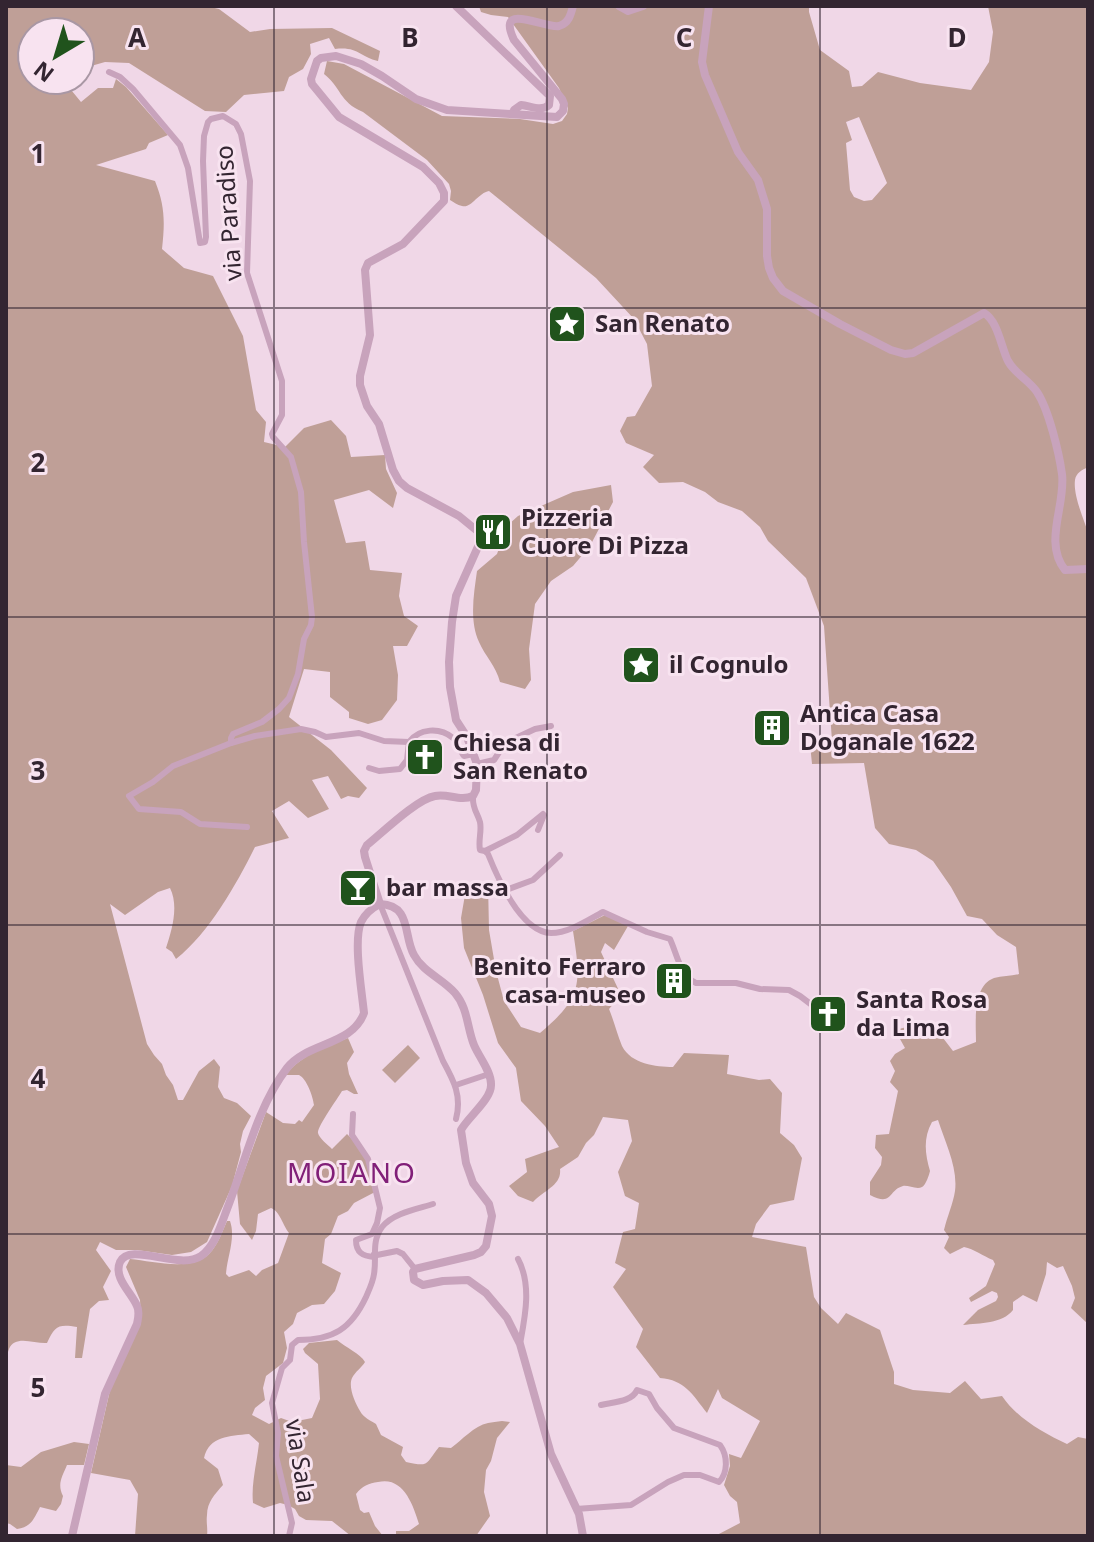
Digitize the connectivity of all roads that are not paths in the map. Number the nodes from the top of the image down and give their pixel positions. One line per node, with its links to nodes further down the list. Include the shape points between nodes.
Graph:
1 (456, 6): 7 (street, via 550,96 546,108 521,105)
2 (573, 6): 7 (street, via 561,26 524,17 512,21 514,40 564,107 557,117)
3 (619, 6): 4 (street, via 628,11)
4 (643, 6)
5 (709, 6): 8 (street, via 705,75 764,197 773,278 793,298 899,353 913,353 984,313 991,317 1009,363 1039,394 1058,453 1063,478 1056,540 1061,565 1065,570)
6 (109, 72): 11 (street, via Paradiso, via 128,84 180,145 200,243 206,237 204,136 211,119 223,116 236,124 249,175 248,276 282,381 282,415 272,434 291,457 301,492 312,617 289,698 262,722 233,734)
7 (514, 114): 12 (street, via 447,110 336,56 317,61 311,79 339,117 423,167 444,193 444,201 403,244 368,263 370,335 360,376 362,394 377,417 399,481 481,534 454,603 449,662 456,720)
8 (1088, 569)
9 (551, 726): 13 (street, via 505,743 494,760)
10 (409, 742): 11 (street, via 359,733 331,737 301,729); 12 (street, via 420,732 433,731 455,740 464,756); 14 (street, via 400,769)
11 (231, 743): 16 (street, via 173,766 129,796 139,809 181,812 200,824)
12 (473, 754): 13 (street)
13 (477, 764): 15 (street)
14 (369, 768)
15 (473, 796): 18 (street, via 481,824 478,845); 21 (street, via 438,795 420,802 367,845 365,857)
16 (247, 827)
17 (538, 830): 18 (street, via 543,814)
18 (485, 851): 20 (street)
19 (560, 855): 20 (street, via 533,880)
20 (506, 890): 22 (street, via 525,921 541,932 568,930 603,912 670,939 691,981 789,990)
21 (380, 904): 23 (street, via 402,914 415,958 461,1001); 24 (street); 34 (street, via 366,914 359,930 361,1022 288,1066 267,1100 211,1245 194,1260 135,1253 121,1259 118,1269 139,1314 105,1394)
22 (825, 1015)
23 (489, 1074): 24 (street); 30 (street, via 490,1091 461,1130 473,1183 492,1216 486,1246 474,1255)
24 (456, 1085): 26 (street)
25 (353, 1114): 28 (street, via 352,1135 368,1159 380,1208 372,1234 356,1240 356,1248)
26 (456, 1119)
27 (433, 1204): 28 (street, via 383,1225)
28 (374, 1256): 30 (street, via 397,1251); 35 (street, via Sala, via 374,1277 358,1314 327,1338 294,1343 272,1396 276,1456 291,1518)
29 (518, 1259): 31 (street, via 524,1270 526,1313)
30 (415, 1269): 31 (street, via 414,1280 423,1285 460,1279 475,1283 496,1302)
31 (520, 1344): 33 (street, via 551,1454)
32 (601, 1405): 33 (street, via 630,1399 637,1390 649,1394 674,1428 720,1445 725,1470 719,1482 684,1475 631,1505)
33 (576, 1509): 36 (street)
34 (72, 1536)
35 (289, 1536)
36 (583, 1536)

